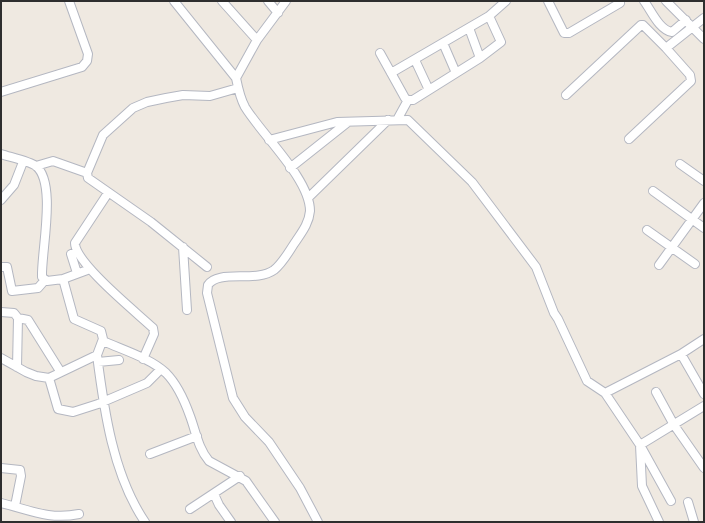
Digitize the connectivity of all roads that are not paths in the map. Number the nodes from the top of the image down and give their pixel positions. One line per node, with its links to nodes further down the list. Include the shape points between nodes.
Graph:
1 (69, 1): 29 (street, via 88,54 82,67)
2 (174, 1): 26 (street)
3 (222, 1): 18 (street)
4 (268, 1): 11 (street)
5 (286, 1): 11 (street)
6 (506, 1): 12 (street)
7 (548, 1): 10 (street, via 564,34)
8 (644, 1): 14 (street, via 667,31 672,32)
9 (666, 1): 14 (street)
10 (621, 2)
11 (278, 13): 18 (street)
12 (489, 16): 15 (street); 22 (street, via 501,42)
13 (704, 18): 16 (street)
14 (686, 20): 16 (street)
15 (469, 28): 19 (street); 22 (street)
16 (693, 28): 17 (street); 20 (street)
17 (704, 39)
18 (257, 40): 26 (street)
19 (443, 43): 23 (street); 25 (street)
20 (666, 48): 30 (street, via 644,25 640,25); 35 (street, via 690,75 691,80)
21 (380, 53): 24 (street)
22 (480, 58): 25 (street)
23 (415, 60): 24 (street); 28 (street)
24 (391, 73): 31 (street)
25 (456, 73): 28 (street)
26 (236, 78): 27 (street)
27 (238, 88): 36 (street, via 254,122); 42 (street, via 210,96 183,95 166,98 133,108 103,135)
28 (429, 90): 31 (street)
29 (1, 92)
30 (566, 95)
31 (408, 100): 33 (street)
32 (388, 120): 33 (street); 34 (street); 46 (street)
33 (397, 120): 78 (street, via 408,120 472,182 536,267 554,313 587,381)
34 (348, 122): 36 (street, via 337,122); 41 (street)
35 (629, 139)
36 (269, 140): 41 (street)
37 (1, 154): 38 (street)
38 (23, 162): 40 (street); 47 (street, via 14,185)
39 (680, 164): 43 (street)
40 (36, 166): 42 (street, via 53,161); 62 (street, via 45,184 47,208 42,274)
41 (290, 168): 46 (street, via 298,177)
42 (87, 173): 45 (street, via 88,178)
43 (704, 181)
44 (653, 191): 49 (street)
45 (108, 193): 52 (street); 54 (street, via 75,243)
46 (308, 198): 99 (street, via 310,212 306,226 274,270 259,276 216,278 208,285 208,293 233,398 245,417 269,442 300,488)
47 (1, 200)
48 (704, 203): 49 (street)
49 (692, 219): 50 (street); 53 (street)
50 (704, 228)
51 (648, 230): 53 (street)
52 (183, 247): 58 (street); 63 (street)
53 (672, 247): 55 (street); 56 (street)
54 (77, 252): 59 (street); 60 (street, via 71,254)
55 (695, 264)
56 (659, 265)
57 (1, 267): 62 (street, via 7,267 12,291 38,288)
58 (207, 267)
59 (90, 269): 60 (street); 71 (street, via 153,328 154,334)
60 (77, 273): 61 (street)
61 (63, 279): 62 (street); 67 (street, via 74,319 101,331)
62 (45, 280)
63 (187, 310)
64 (1, 312): 65 (street, via 14,313)
65 (18, 318): 73 (street); 75 (street, via 28,320)
66 (704, 339): 68 (street)
67 (102, 341): 70 (street); 71 (street)
68 (681, 354): 78 (street); 79 (street)
69 (1, 359): 73 (street)
70 (98, 359): 72 (street); 75 (street); 80 (street)
71 (143, 359): 74 (street)
72 (119, 360)
73 (17, 367): 76 (street, via 36,376)
74 (161, 369): 80 (street, via 147,383); 83 (street, via 168,374 184,401)
75 (60, 371): 76 (street)
76 (49, 378): 80 (street, via 58,408 73,412)
77 (656, 392): 82 (street)
78 (605, 393): 84 (street)
79 (704, 394)
80 (104, 402): 96 (street, via 122,478)
81 (704, 406): 82 (street)
82 (674, 425): 84 (street); 87 (street)
83 (196, 436): 85 (street); 88 (street, via 209,461)
84 (640, 445): 90 (street); 100 (street, via 642,486)
85 (150, 454)
86 (1, 468): 93 (street, via 20,470)
87 (704, 468)
88 (240, 476): 89 (street); 98 (street, via 252,487)
89 (214, 494): 94 (street); 97 (street)
90 (672, 501)
91 (688, 502): 101 (street)
92 (1, 503): 93 (street)
93 (15, 506): 95 (street, via 53,517)
94 (190, 509)
95 (79, 514)
96 (145, 522)
97 (231, 522)
98 (275, 522)
99 (318, 522)
100 (659, 522)
101 (694, 522)

